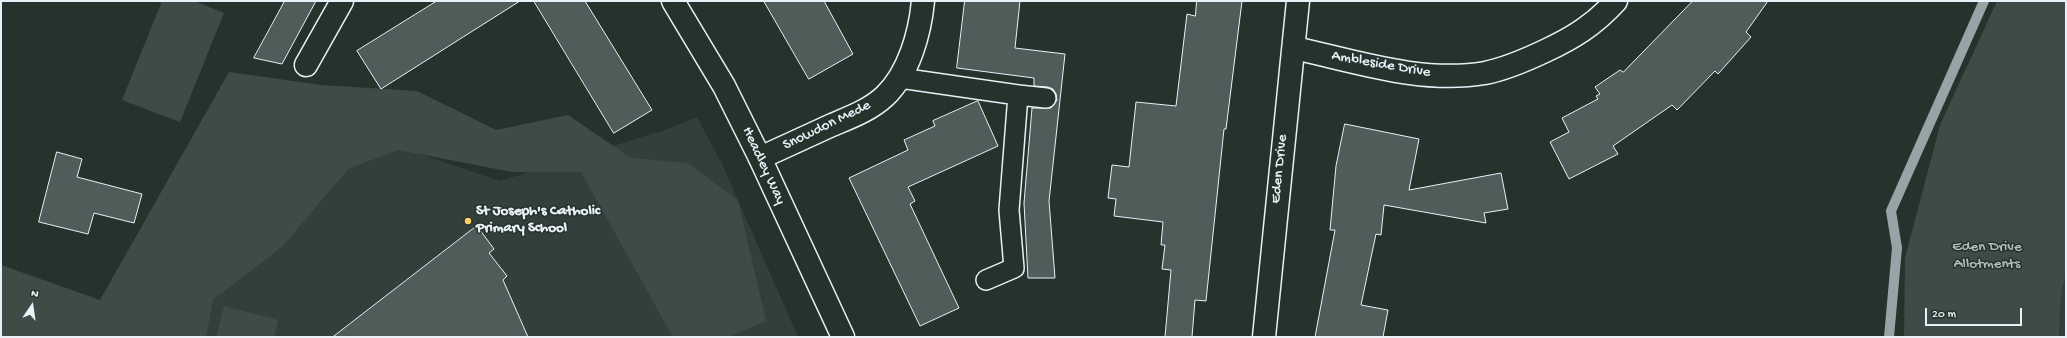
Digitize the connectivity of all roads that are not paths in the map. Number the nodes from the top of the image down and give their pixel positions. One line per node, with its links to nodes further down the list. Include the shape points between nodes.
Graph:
1 (342, 1): 7 (street)
2 (673, 1): 11 (street, Headley Way, via 724,86)
3 (923, 1): 8 (street, Snowdon Mede, via 917,32)
4 (1298, 1): 6 (street, Eden Drive)
5 (1616, 1): 6 (street, Ambleside Drive, via 1600,19 1560,44 1535,56 1486,73 1456,76 1401,71)
6 (1294, 48): 14 (street, Eden Drive)
7 (306, 65)
8 (900, 78): 9 (lane); 11 (street, Snowdon Mede, via 885,96 867,110)
9 (1018, 95): 10 (lane); 12 (lane, via 1009,210 1014,268)
10 (1046, 98)
11 (760, 158): 13 (street, Headley Way)
12 (986, 280)
13 (843, 337)
14 (1264, 337)

